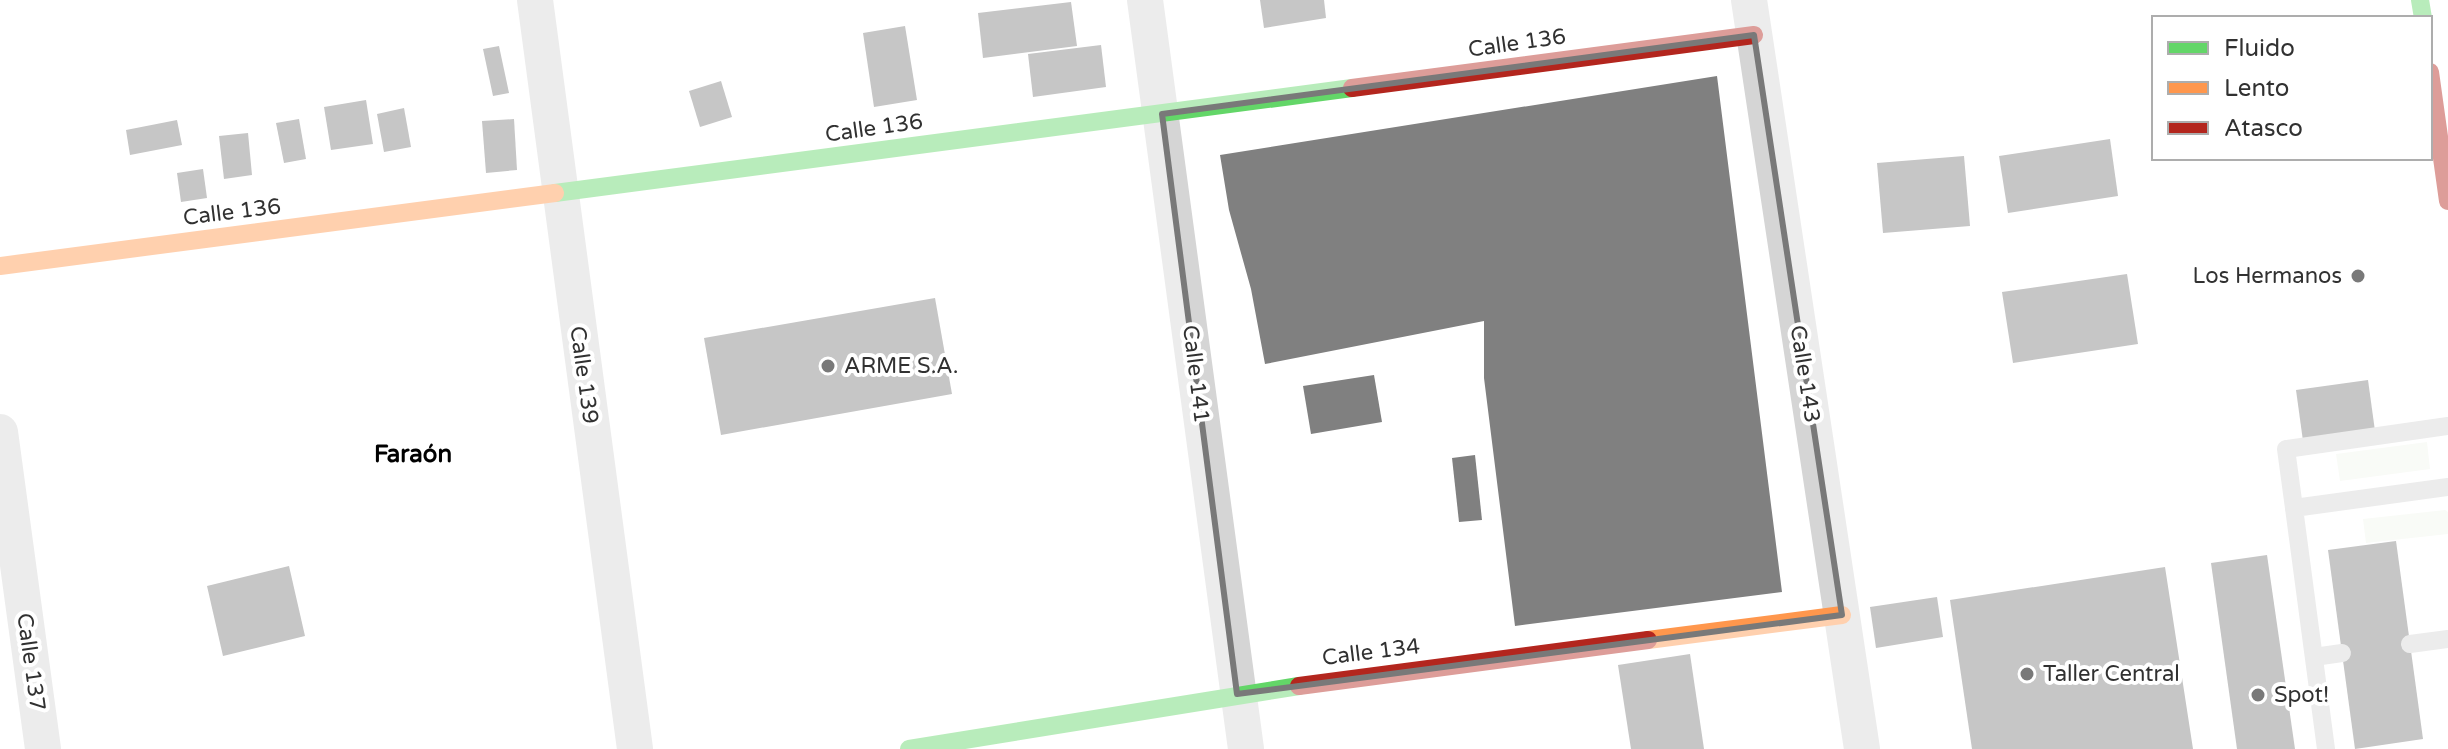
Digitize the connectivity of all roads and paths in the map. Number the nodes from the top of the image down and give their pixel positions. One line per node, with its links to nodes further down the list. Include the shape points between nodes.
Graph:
1 (535, 0): 7 (street, Calle 139)
2 (1145, 0): 6 (street, Calle 141)
3 (1749, 0): 4 (street, Calle 143)
4 (1754, 35): 6 (street, Calle 136); 15 (street, Calle 143)
5 (2432, 86): 8 (street)
6 (1162, 114): 7 (street, Calle 136); 20 (street, Calle 141)
7 (560, 195): 9 (street, Calle 136); 22 (street, Calle 139)
8 (2448, 201)
9 (0, 266)
10 (2448, 426): 13 (lane, via 2286,449)
11 (0, 432): 14 (street, Calle 137)
12 (2448, 487): 13 (lane)
13 (2294, 508): 19 (lane)
14 (8, 557): 21 (street, Calle 137)
15 (1842, 615): 20 (street, Calle 134); 25 (street, Calle 143)
16 (2448, 639): 17 (lane)
17 (2410, 644)
18 (2342, 653): 19 (lane)
19 (2314, 657): 26 (lane)
20 (1237, 694): 23 (street, Calle 134); 24 (street, Calle 141)
21 (43, 749)
22 (635, 749)
23 (909, 749)
24 (1246, 749)
25 (1862, 749)
26 (2326, 749)

